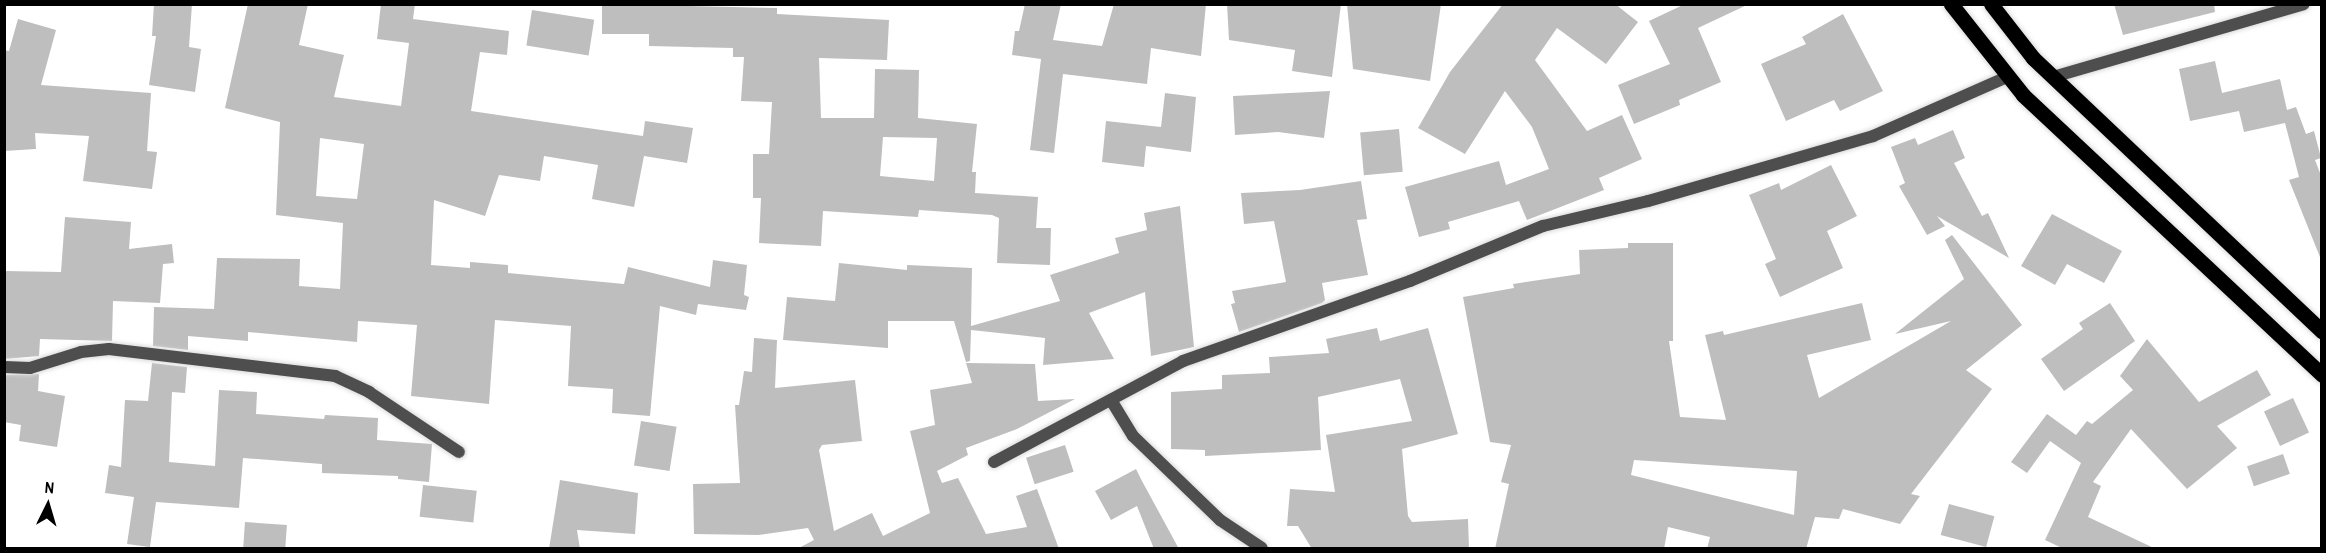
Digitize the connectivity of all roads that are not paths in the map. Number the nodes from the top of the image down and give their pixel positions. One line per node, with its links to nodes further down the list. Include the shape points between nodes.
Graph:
1 (1951, 4): 4 (main road)
2 (1991, 4): 5 (main road, via 2032,58)
3 (2304, 4): 5 (street)
4 (2007, 77): 8 (main road); 9 (street, via 1873,136 1648,201 1543,226 1410,281 1183,361)
5 (2053, 77): 6 (main road)
6 (2322, 331)
7 (4, 367): 10 (street, via 30,368 81,352 109,349 336,376 369,392)
8 (2322, 375)
9 (1111, 400): 11 (street); 12 (street, via 1132,436 1220,520)
10 (459, 452)
11 (994, 462)
12 (1262, 549)

